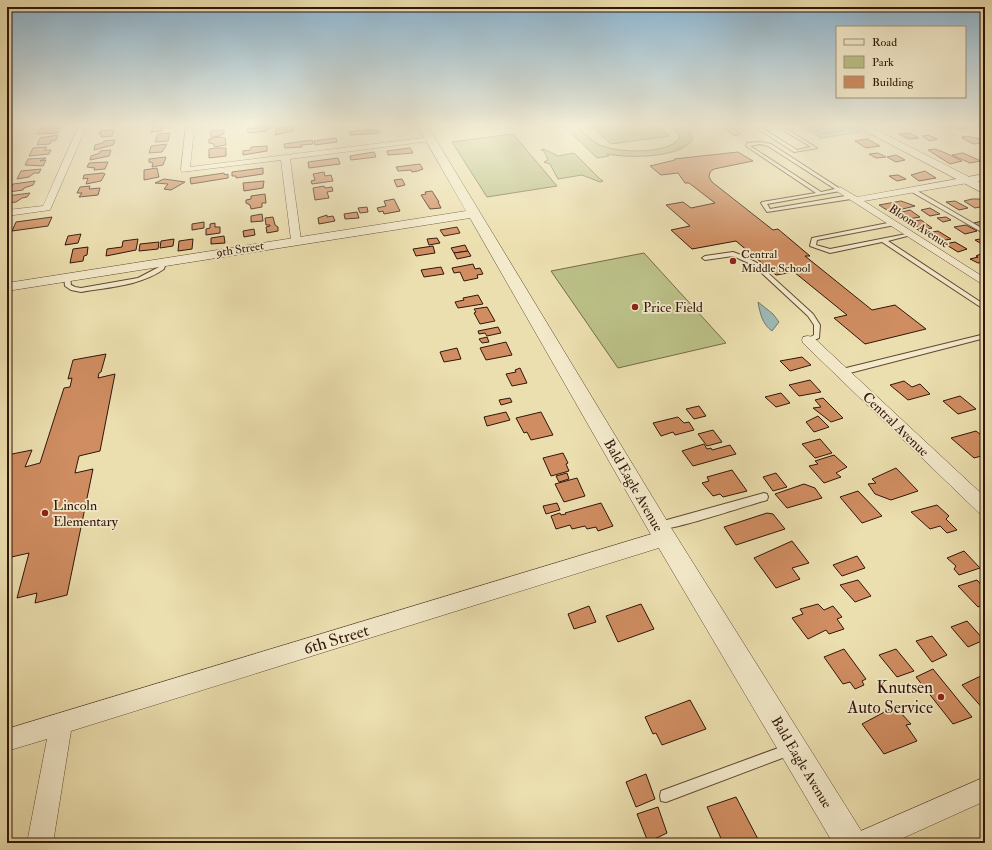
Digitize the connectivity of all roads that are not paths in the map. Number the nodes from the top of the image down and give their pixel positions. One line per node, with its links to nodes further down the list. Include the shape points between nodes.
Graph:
1 (66, 165): 16 (street, via 47,208)
2 (186, 165): 3 (street, via 185,170)
3 (226, 165)
4 (286, 165): 21 (street)
5 (445, 165): 17 (street, Bald Eagle Avenue)
6 (776, 165): 14 (lane)
7 (799, 165): 11 (lane)
8 (936, 165): 10 (street)
9 (985, 177): 10 (street)
10 (966, 180): 12 (street); 13 (street)
11 (840, 190): 14 (lane); 15 (street, Bloom Avenue)
12 (912, 190): 15 (street); 19 (lane)
13 (985, 190)
14 (820, 193): 15 (lane, via 764,203 769,211)
15 (853, 198): 18 (street, Bloom Avenue)
16 (7, 213)
17 (473, 214): 21 (street, 9th Street); 32 (street, Bald Eagle Avenue)
18 (893, 224): 20 (street, Bloom Avenue); 22 (lane, via 814,239 812,246 830,251)
19 (985, 232)
20 (909, 234): 22 (lane); 24 (street, Bloom Avenue)
21 (296, 240): 25 (street, 9th Street)
22 (883, 240): 26 (lane)
23 (705, 258): 28 (lane, via 733,254 755,264 811,314 817,325 817,336)
24 (982, 279)
25 (7, 286)
26 (985, 308)
27 (985, 336): 29 (lane)
28 (808, 340): 29 (street, Central Avenue)
29 (842, 372): 31 (street, Central Avenue)
30 (764, 497): 32 (lane, via 678,522)
31 (985, 508)
32 (662, 532): 33 (street, 6th Street); 35 (street, Bald Eagle Avenue)
33 (61, 723): 34 (street, 6th Street); 38 (street)
34 (7, 740)
35 (794, 748): 37 (lane); 39 (street, Bald Eagle Avenue)
36 (985, 789): 40 (street)
37 (666, 796)
38 (40, 843)
39 (851, 843)
40 (863, 843)

